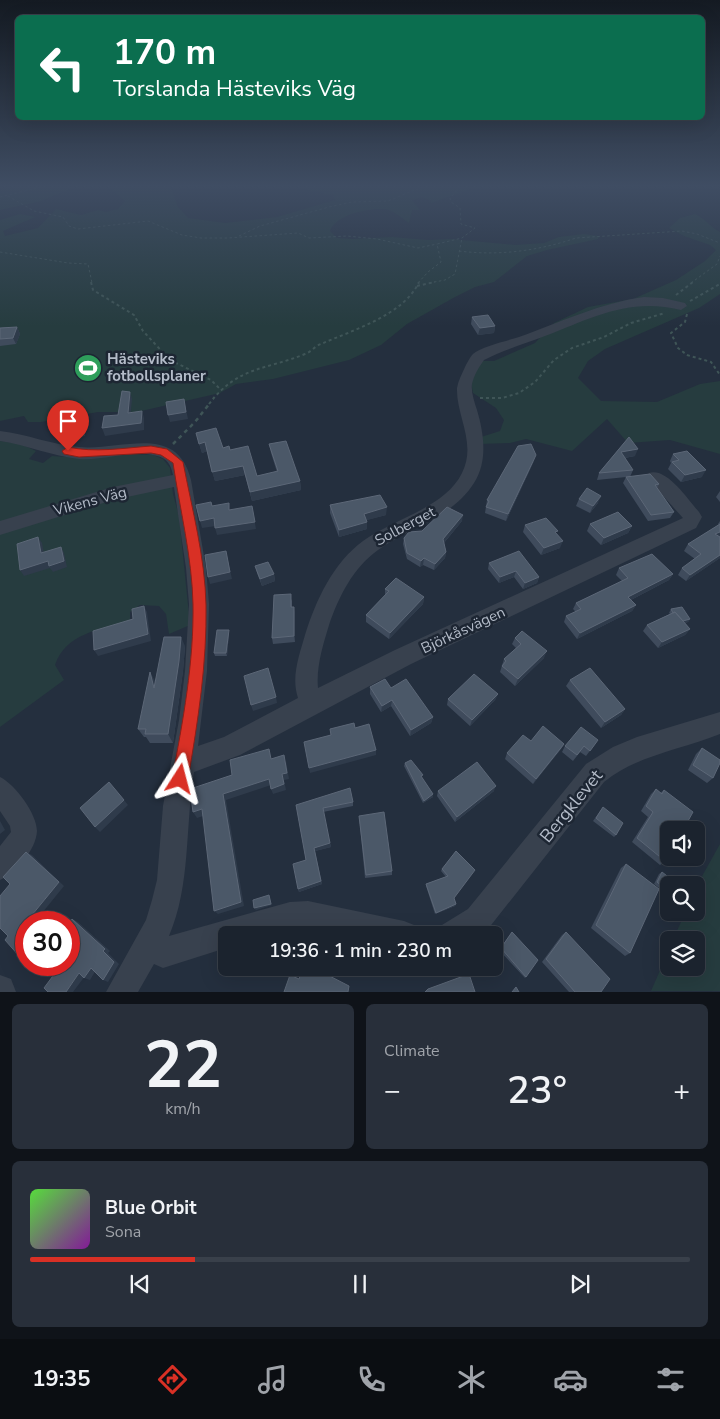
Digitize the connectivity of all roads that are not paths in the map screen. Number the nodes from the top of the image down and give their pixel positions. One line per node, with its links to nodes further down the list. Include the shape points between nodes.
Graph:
1 (676, 304): 6 (street, Solberget, via 652,301 626,303 478,357 465,384 475,444 475,461 468,478 436,511 370,545 344,573 317,629 308,663 305,690)
2 (0, 436): 4 (street, via 79,453 151,449 164,452 178,462)
3 (655, 477): 6 (street, Björkåsvägen, via 693,517 690,523 446,636)
4 (182, 480): 5 (street, Vikens Väg, via 133,489); 8 (street, via 199,604 196,671)
5 (0, 528)
6 (311, 703): 8 (street, Björkåsvägen, via 231,746)
7 (720, 723): 13 (street, Bergklevet, via 606,763 478,918)
8 (182, 765): 15 (street, via 171,880 159,926)
9 (0, 790): 10 (street, via 24,829 22,838)
10 (0, 866)
11 (251, 926): 12 (street, via 308,914)
12 (363, 926)
13 (466, 926)
14 (218, 936): 15 (street, via 163,953)
15 (148, 948): 16 (street)
16 (121, 992)

